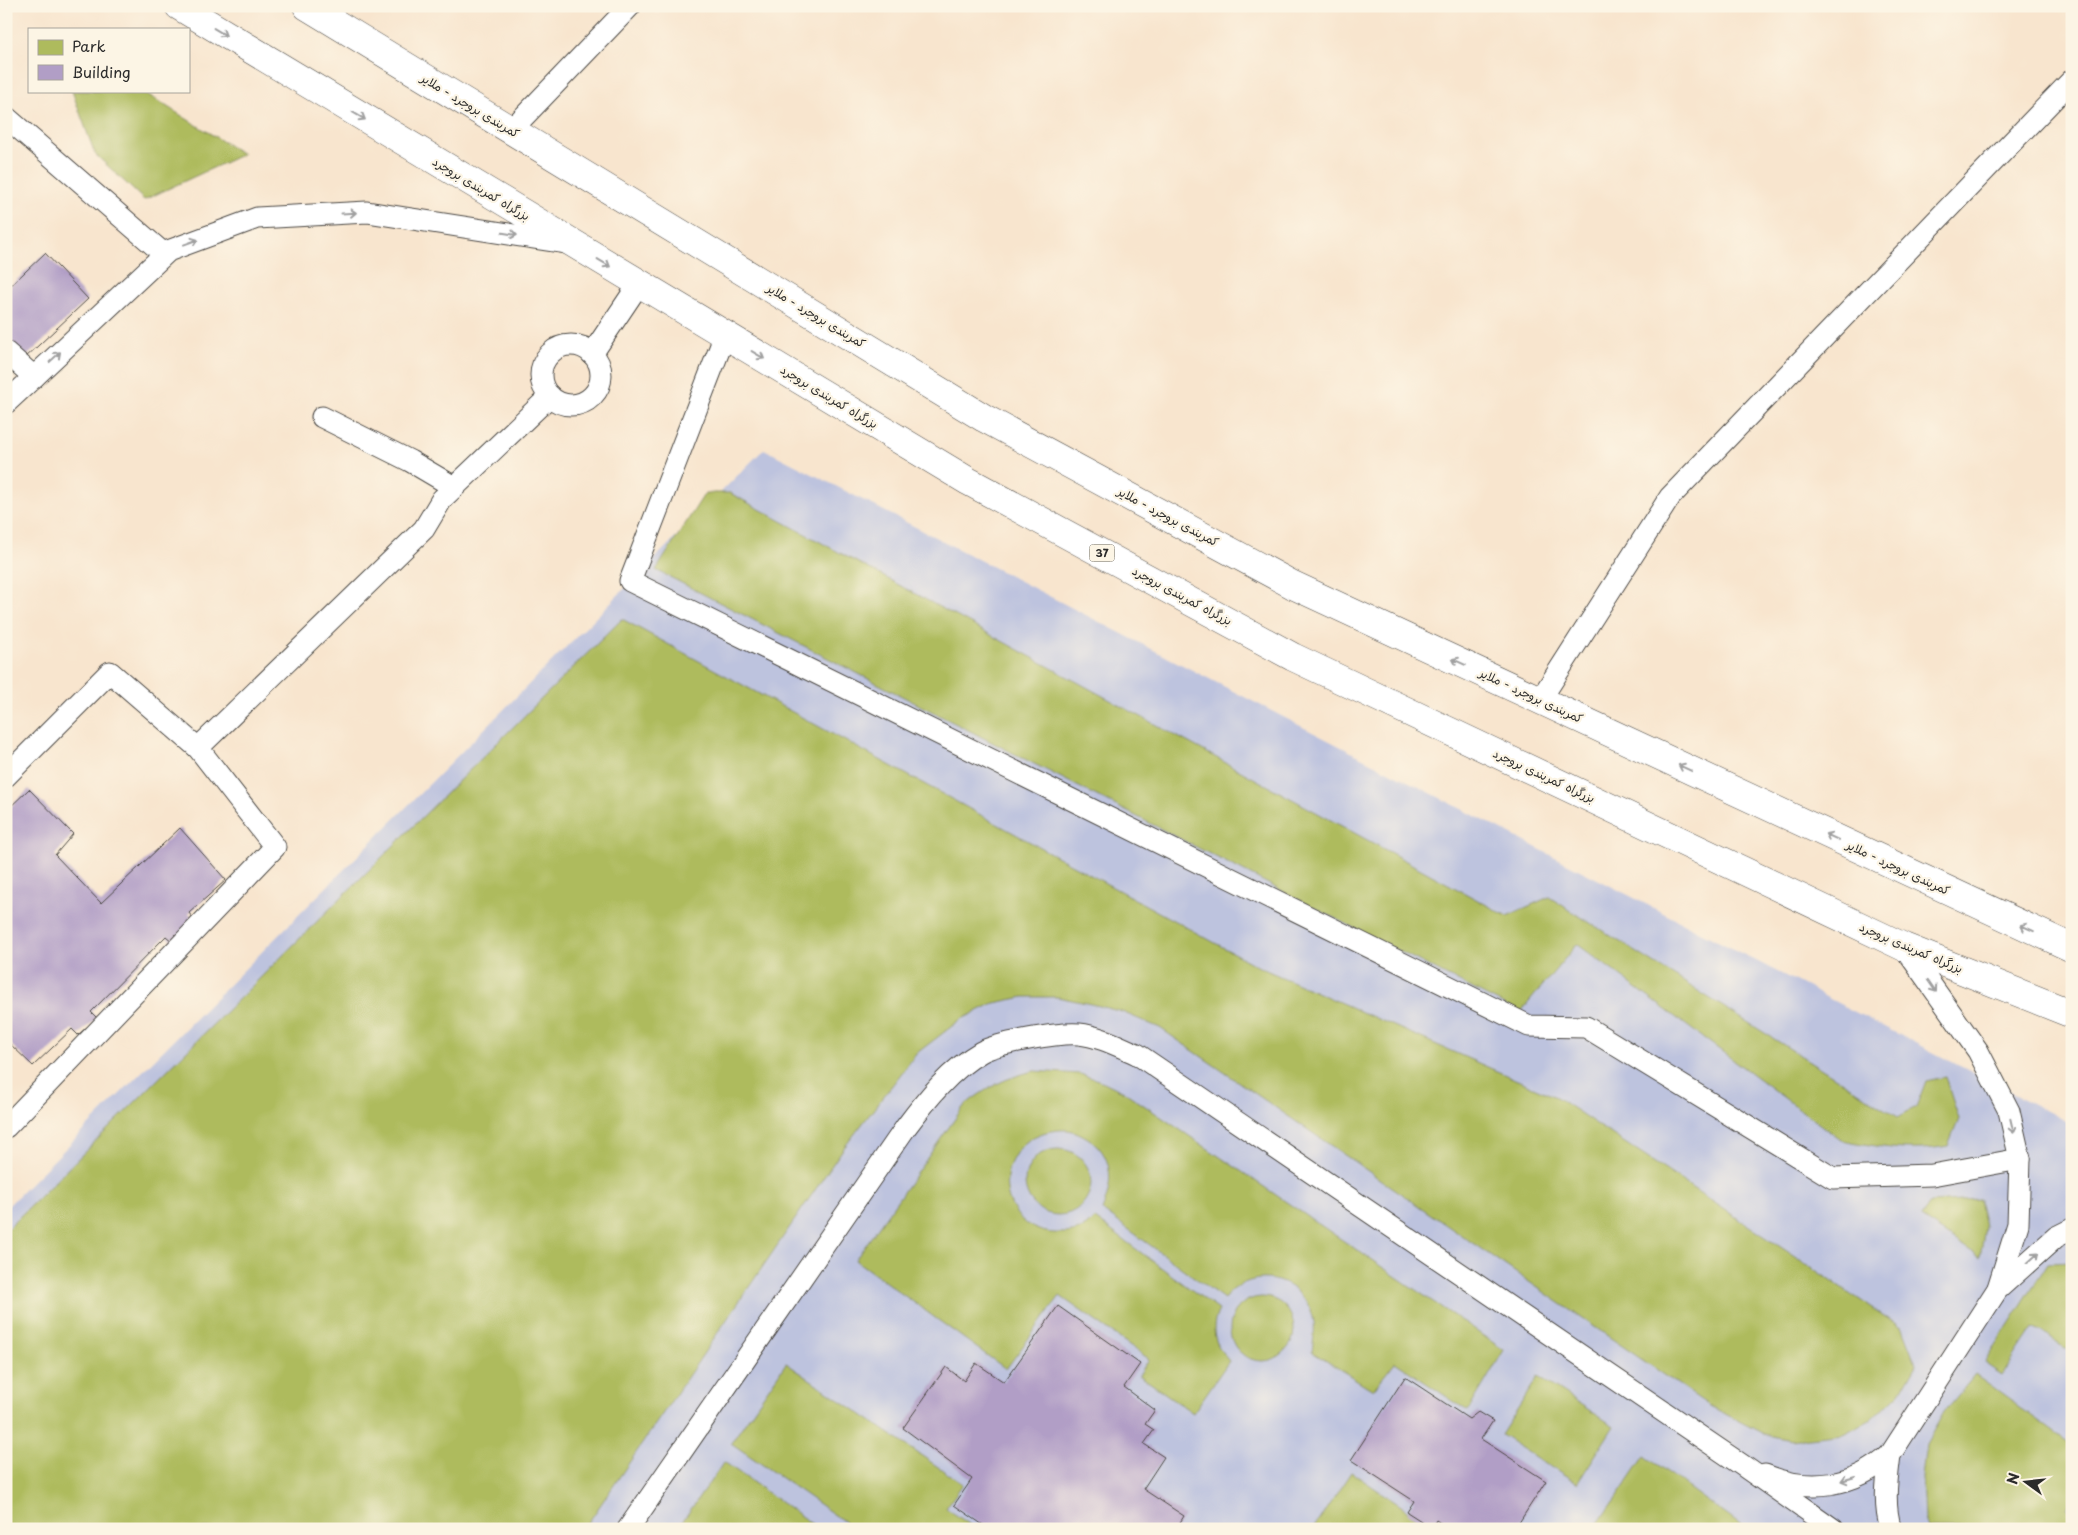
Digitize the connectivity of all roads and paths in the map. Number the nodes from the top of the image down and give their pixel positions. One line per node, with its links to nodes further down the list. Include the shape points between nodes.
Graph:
1 (179, 6): 7 (highway, بزرگراه کمربندی بروجرد / 37, one-way to 7)
2 (307, 6): 6 (highway, کمربندی بروجرد - ملایر)
3 (630, 6): 6 (lane)
4 (2072, 80): 18 (lane, via 1670,497)
5 (6, 116): 8 (lane)
6 (510, 130): 18 (highway, کمربندی بروجرد - ملایر, one-way to 6, via 1293,585 984,418)
7 (572, 244): 8 (lane, one-way to 7, via 257,218 367,212); 9 (highway, بزرگراه کمربندی بروجرد / 37, one-way to 9)
8 (164, 254): 13 (lane, one-way to 8)
9 (640, 284): 10 (highway, بزرگراه کمربندی بروجرد / 37); 12 (lane)
10 (725, 335): 21 (highway, بزرگراه کمربندی بروجرد / 37, one-way to 21, via 968,481 1294,657); 25 (lane, via 630,581 1528,1026 1586,1028 1833,1178 1932,1175)
11 (6, 352): 13 (lane)
12 (592, 354): 14 (lane, via 601,374 600,384 588,399 570,406); 14 (lane, via 578,345 568,344 550,353 544,361 541,381)
13 (34, 377): 15 (lane)
14 (550, 396): 17 (lane)
15 (6, 403)
16 (322, 417): 17 (lane)
17 (454, 487): 19 (lane, via 442,499 424,530)
18 (1540, 700): 22 (highway, کمربندی بروجرد - ملایر, one-way to 18)
19 (198, 748): 20 (lane, via 110,672); 24 (lane, via 276,847)
20 (6, 776)
21 (1904, 946): 23 (highway, بزرگراه کمربندی بروجرد / 37); 25 (lane, one-way to 25, via 1978,1051 2009,1111)
22 (2072, 948)
23 (2072, 1014)
24 (6, 1127)
25 (2020, 1159): 27 (lane, via 2018,1224)
26 (2072, 1229): 27 (lane, one-way to 26, via 2056,1237)
27 (1997, 1290): 28 (lane)
28 (1890, 1455): 29 (lane, one-way to 29, via 1859,1476 1828,1485 1797,1484); 32 (lane, via 1887,1496)
29 (1742, 1465): 30 (lane, via 1137,1054 1107,1041 1078,1034 1011,1042 982,1051 931,1094); 31 (lane)
30 (628, 1529)
31 (1833, 1529)
32 (1891, 1529)

